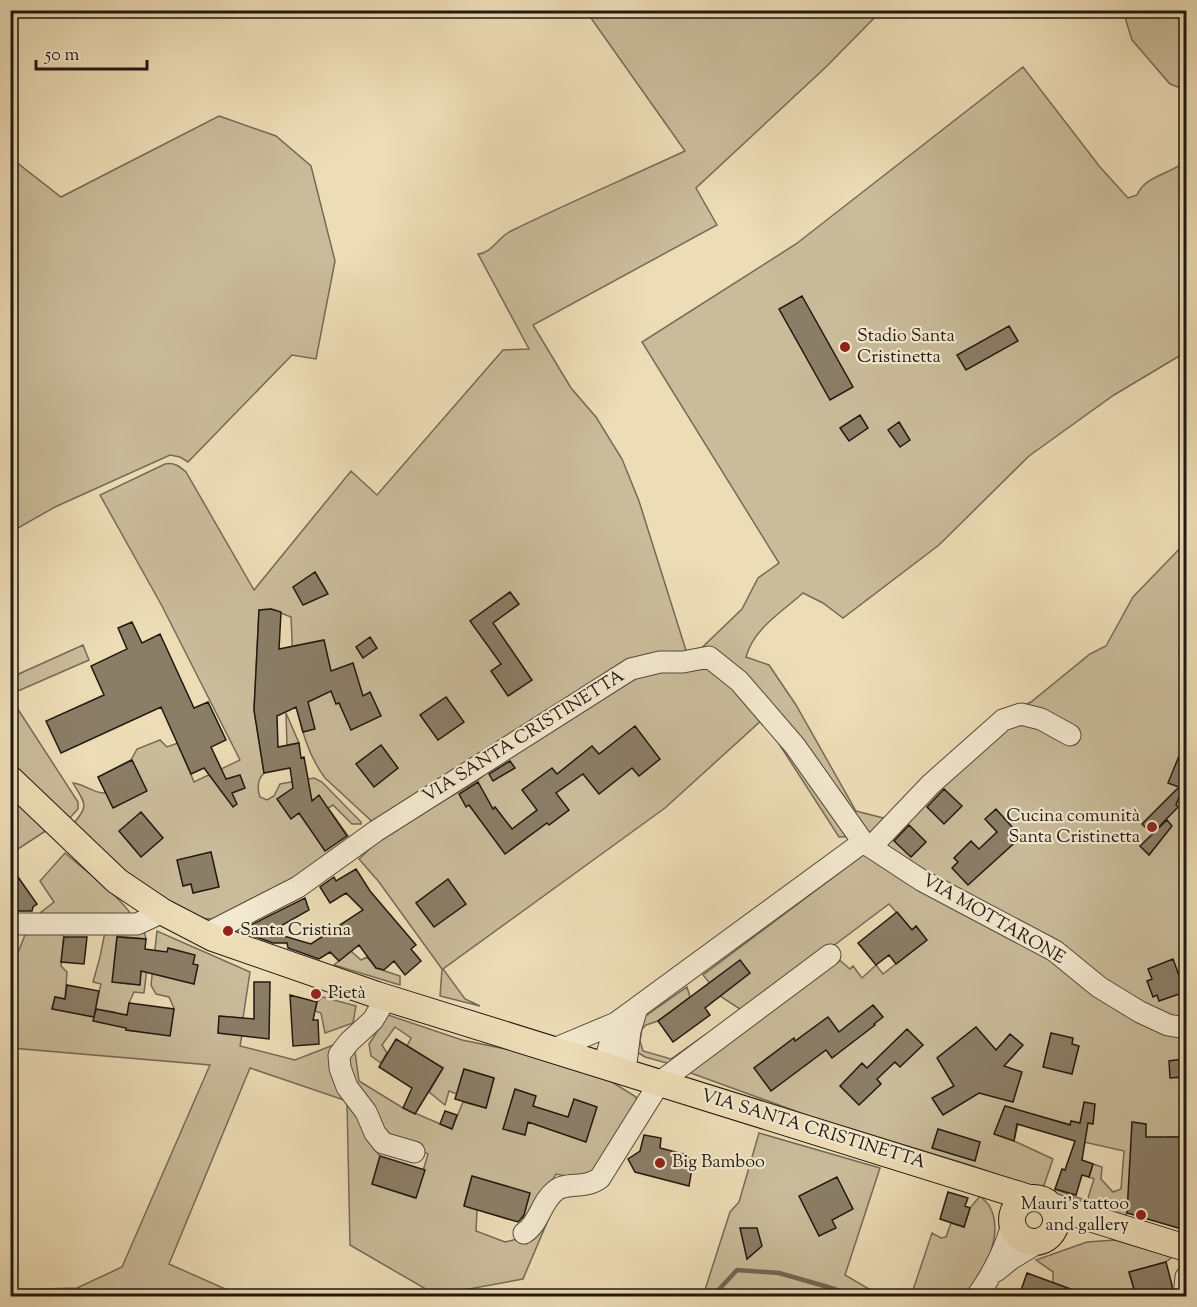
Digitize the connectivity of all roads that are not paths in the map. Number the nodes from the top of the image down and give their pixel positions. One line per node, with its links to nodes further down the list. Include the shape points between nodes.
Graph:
1 (1070, 735): 3 (street, via 1041,719 1021,714 1003,720)
2 (10, 779): 4 (main road, VIA SANTA CRISTINETTA, via 117,881)
3 (867, 844): 6 (street, VIA SANTA CRISTINETTA, via 795,746 739,681 710,657 660,662 631,669 376,831 298,887); 9 (street); 11 (street, VIA MOTTARONE, via 921,880 1055,951 1100,987 1140,1012 1168,1025)
4 (164, 912): 5 (street, via 137,924); 6 (main road, VIA SANTA CRISTINETTA)
5 (10, 924)
6 (206, 934): 8 (main road, VIA SANTA CRISTINETTA)
7 (830, 955): 14 (street)
8 (386, 998): 12 (main road, VIA SANTA CRISTINETTA); 15 (street, via 374,1020 339,1055 340,1068 347,1087 383,1143)
9 (637, 1008): 10 (street); 13 (street)
10 (616, 1023): 12 (street); 13 (street)
11 (1186, 1028)
12 (554, 1049): 13 (main road, VIA SANTA CRISTINETTA)
13 (615, 1068): 14 (main road, VIA SANTA CRISTINETTA)
14 (660, 1082): 16 (main road, VIA SANTA CRISTINETTA); 20 (street, via 600,1178 591,1185 558,1189 548,1198 531,1229)
15 (414, 1152)
16 (975, 1181): 17 (main road, VIA SANTA CRISTINETTA); 18 (main road, VIA SANTA CRISTINETTA, via 995,1196)
17 (1040, 1202): 18 (main road, via 1017,1206); 19 (main road, VIA SANTA CRISTINETTA); 21 (main road, via 1054,1212 1056,1222 1053,1232)
18 (1012, 1222): 21 (main road, VIA SANTA CRISTINETTA, via 1022,1239); 23 (street)
19 (1134, 1232): 21 (main road, VIA SANTA CRISTINETTA, via 1100,1232); 22 (main road, VIA SANTA CRISTINETTA)
20 (524, 1233)
21 (1044, 1240): 23 (street)
22 (1186, 1248)
23 (993, 1274): 25 (street)
24 (1186, 1277): 26 (street)
25 (977, 1296)
26 (1184, 1296)

